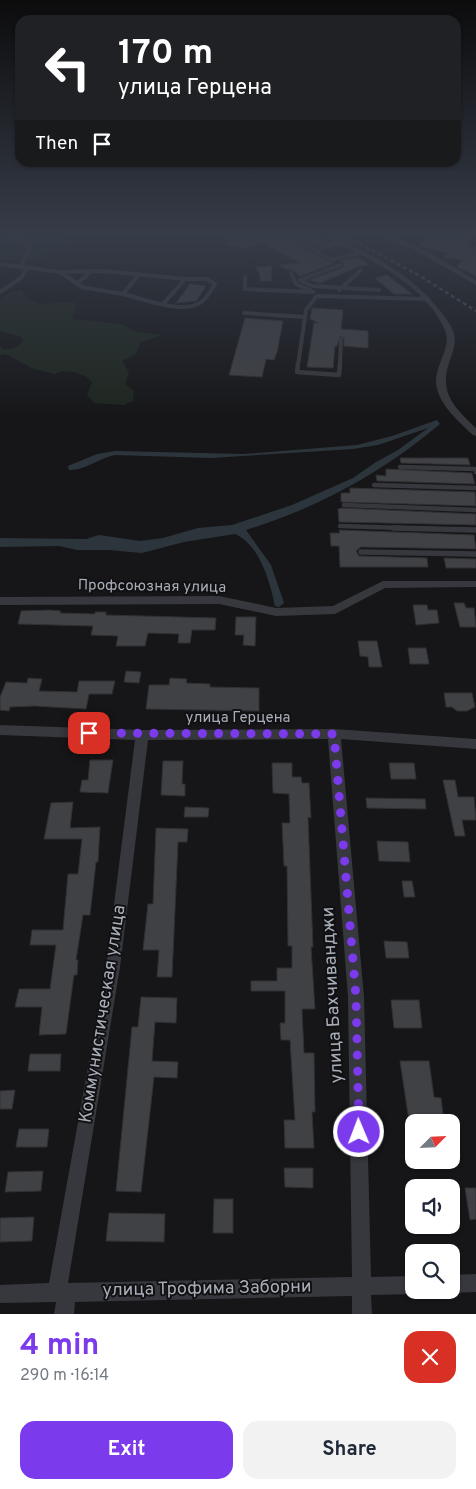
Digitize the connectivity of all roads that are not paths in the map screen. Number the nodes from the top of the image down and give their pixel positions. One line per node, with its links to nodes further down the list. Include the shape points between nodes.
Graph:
1 (129, 295): 8 (lane)
2 (171, 295): 8 (lane)
3 (206, 295): 8 (lane, via 201,302 189,307)
4 (424, 295): 7 (street)
5 (318, 296): 6 (lane); 10 (lane, via 306,310)
6 (338, 297): 7 (lane)
7 (428, 299): 12 (street, via 447,325 451,338 439,377 442,390 457,414)
8 (164, 303)
9 (244, 313): 10 (lane)
10 (305, 317): 11 (lane, via 297,372 339,375)
11 (341, 339)
12 (476, 434)
13 (400, 467): 14 (lane, via 475,469)
14 (476, 472)
15 (374, 485): 16 (lane)
16 (476, 488)
17 (344, 505): 18 (lane)
18 (476, 510)
19 (340, 526): 20 (lane)
20 (476, 530)
21 (361, 552): 22 (lane)
22 (476, 554)
23 (476, 584): 24 (street, Профсоюзная улица, via 383,585 335,610 276,612 220,600)
24 (0, 601)
25 (0, 730): 27 (street, улица Герцена)
26 (334, 734): 27 (street, улица Герцена); 28 (street, улица Герцена); 32 (street, улица Бахчиванджи, via 356,997)
27 (142, 735): 33 (street, Коммунистическая улица, via 113,968)
28 (476, 744)
29 (460, 1284): 30 (street)
30 (476, 1284)
31 (405, 1285): 32 (street, улица Трофима Заборни)
32 (362, 1286): 33 (street, улица Трофима Заборни); 36 (street, улица Бахчиванджи)
33 (62, 1292): 34 (street, улица Трофима Заборни); 35 (street, Коммунистическая улица)
34 (0, 1294)
35 (64, 1314)
36 (362, 1314)

